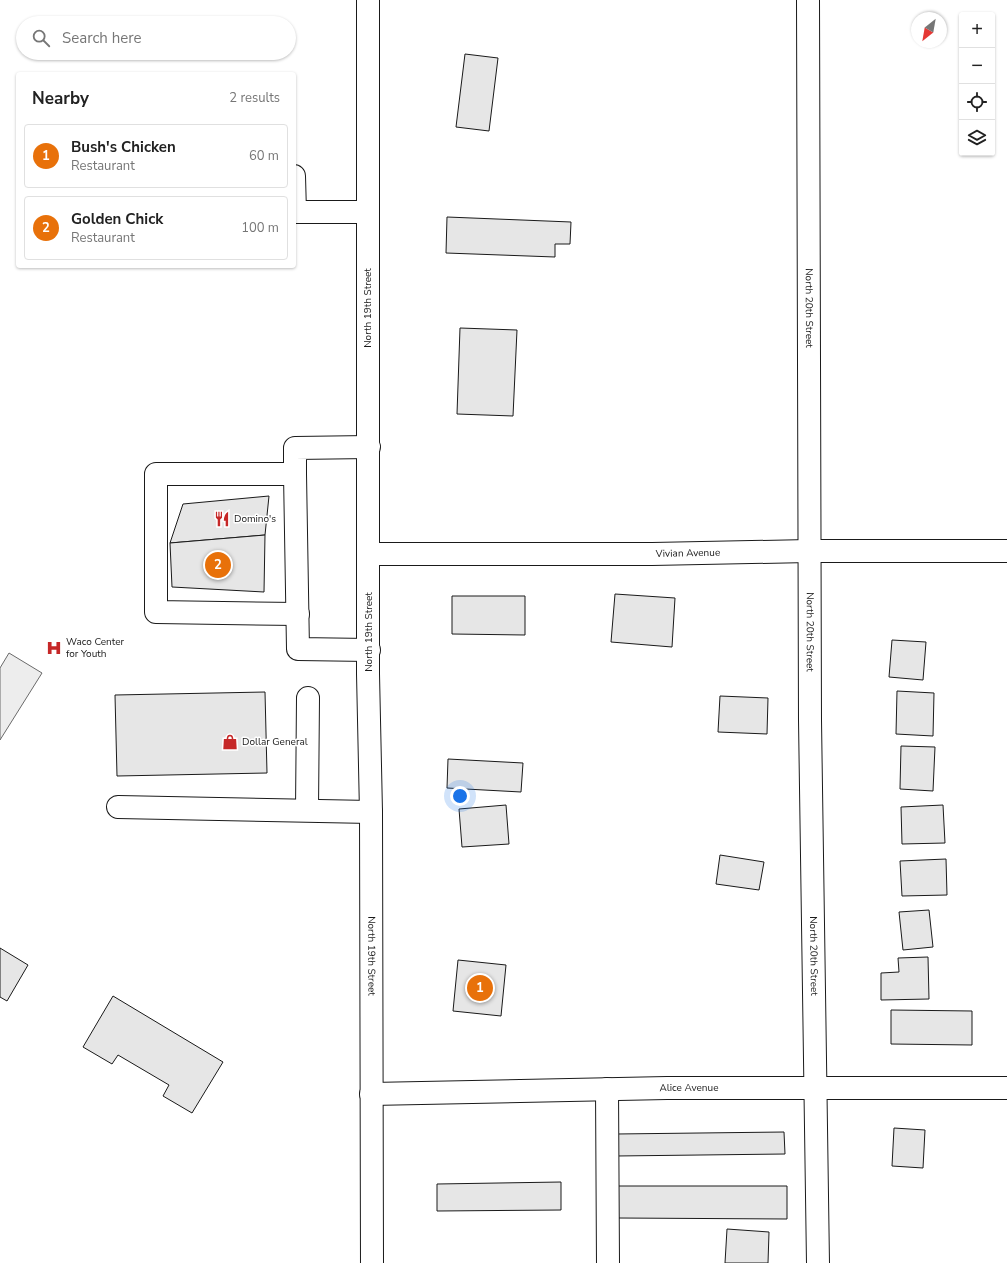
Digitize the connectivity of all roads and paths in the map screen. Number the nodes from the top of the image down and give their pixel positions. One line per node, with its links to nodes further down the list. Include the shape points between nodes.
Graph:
1 (368, 0): 4 (street, North 19th Street)
2 (808, 0): 7 (street, North 20th Street)
3 (296, 203): 4 (street)
4 (368, 212): 5 (street, North 19th Street)
5 (369, 447): 6 (street, via 295,448); 9 (street, North 19th Street)
6 (295, 474): 10 (street); 10 (street, via 156,474 156,612)
7 (809, 551): 8 (street, Vivian Avenue); 9 (street, Vivian Avenue); 16 (street, North 20th Street)
8 (1007, 551)
9 (369, 554): 11 (street, North 19th Street)
10 (298, 614): 11 (street, via 298,649)
11 (369, 650): 15 (street, North 19th Street)
12 (308, 698): 14 (street)
13 (118, 807): 14 (street)
14 (307, 810): 15 (street)
15 (371, 812): 19 (street, North 19th Street)
16 (815, 1087): 17 (street, Alice Avenue); 18 (street, Alice Avenue); 22 (street, North 20th Street)
17 (1007, 1088)
18 (607, 1089): 19 (street, Alice Avenue); 21 (street)
19 (371, 1094): 20 (street, North 19th Street)
20 (372, 1263)
21 (608, 1263)
22 (818, 1263)

